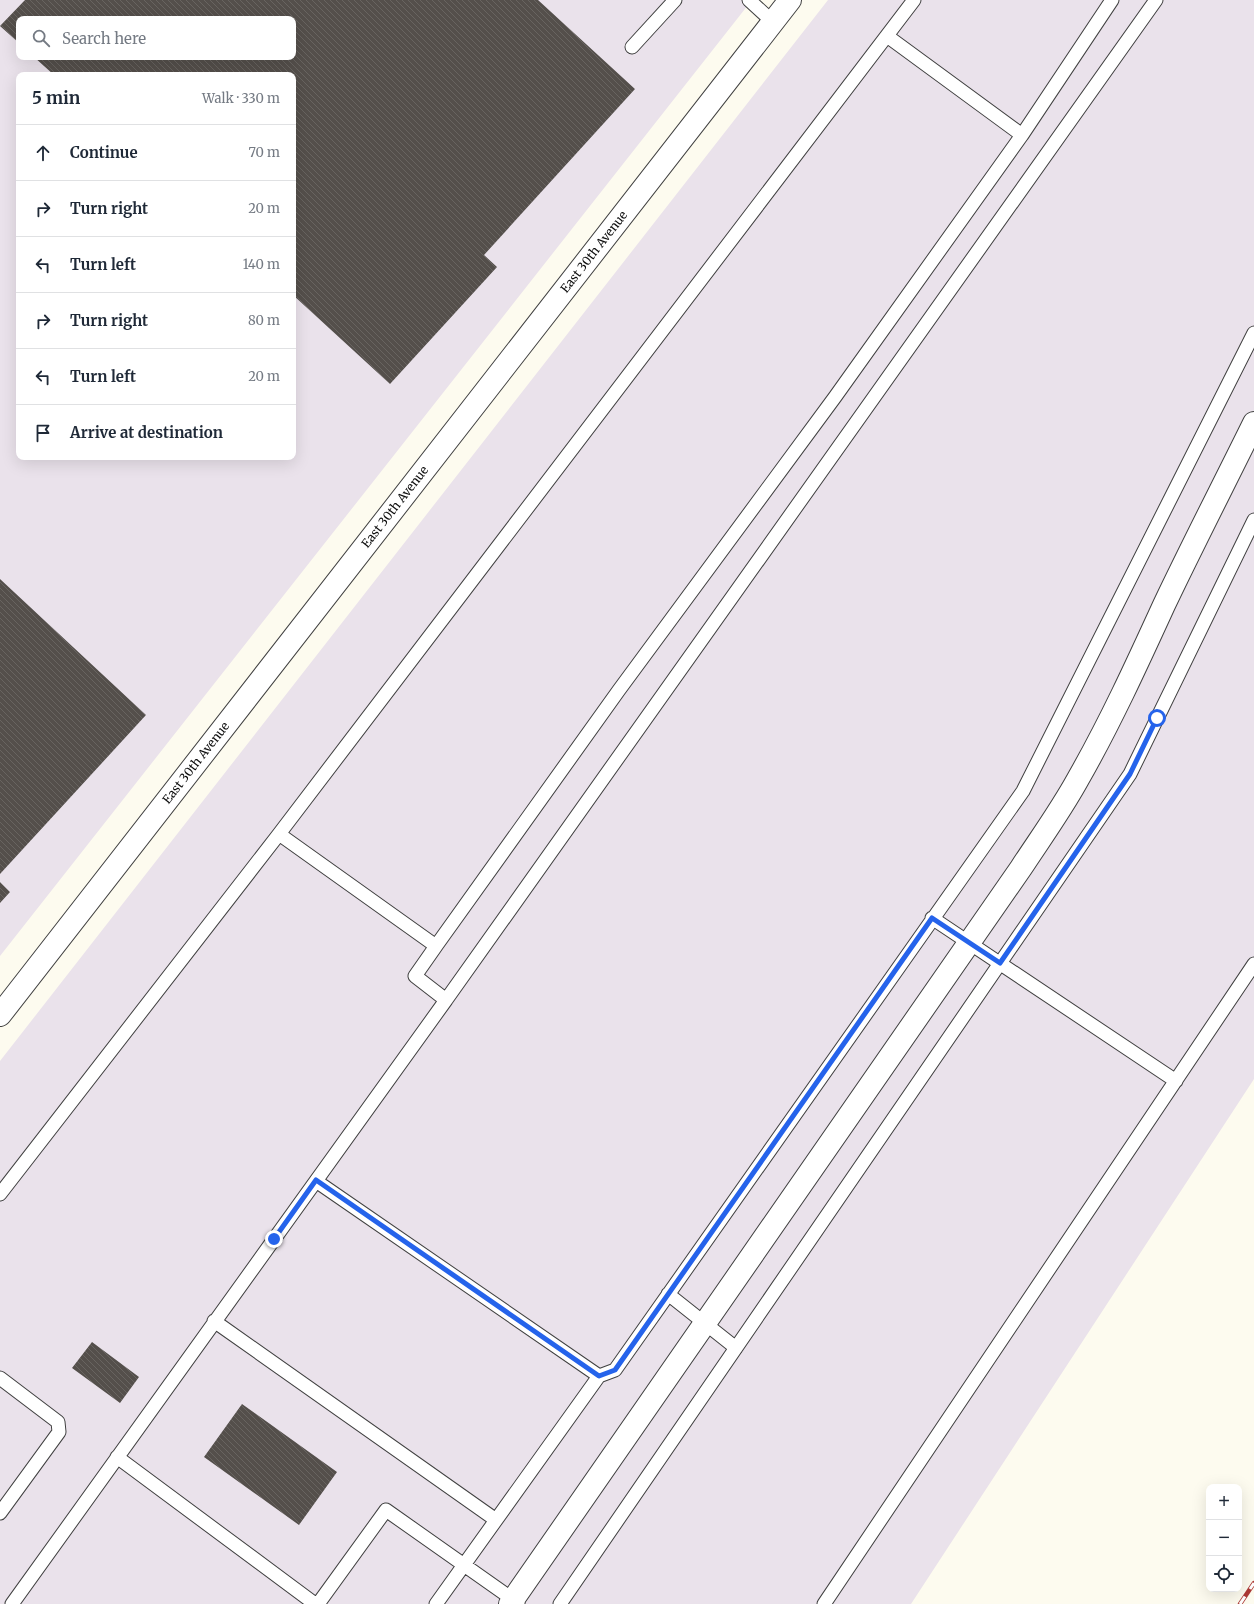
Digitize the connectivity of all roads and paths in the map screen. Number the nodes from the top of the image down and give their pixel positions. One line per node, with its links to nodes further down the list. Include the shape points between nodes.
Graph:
1 (675, 0): 9 (lane)
2 (749, 0): 7 (lane)
3 (790, 0): 7 (street, East 30th Avenue)
4 (914, 0): 8 (lane)
5 (1112, 0): 10 (lane)
6 (1156, 0): 20 (lane)
7 (773, 22): 21 (street, East 30th Avenue)
8 (887, 36): 10 (lane); 14 (lane)
9 (632, 47)
10 (1022, 135): 17 (lane)
11 (1254, 333): 15 (lane, via 1023,790)
12 (1254, 423): 16 (street, via 1164,604 1131,679 1078,780)
13 (1254, 520): 18 (lane, via 1130,774)
14 (279, 834): 17 (lane); 24 (lane)
15 (932, 918): 16 (lane); 25 (lane)
16 (969, 942): 18 (lane); 27 (street)
17 (436, 946): 20 (lane, via 415,976)
18 (1000, 963): 22 (lane); 28 (lane)
19 (1254, 964): 22 (lane)
20 (446, 1000): 23 (lane)
21 (0, 1015)
22 (1176, 1081): 40 (lane)
23 (316, 1180): 26 (lane); 29 (lane)
24 (0, 1194)
25 (668, 1294): 27 (lane); 29 (lane, via 615,1370)
26 (214, 1321): 31 (lane); 33 (lane)
27 (705, 1323): 28 (lane); 35 (street)
28 (736, 1348): 39 (lane)
29 (599, 1376): 33 (lane)
30 (0, 1378): 32 (lane, via 58,1422 59,1432)
31 (116, 1457): 36 (lane); 37 (lane)
32 (0, 1513)
33 (496, 1520): 34 (lane)
34 (464, 1564): 35 (lane); 37 (lane, via 386,1510); 38 (lane)
35 (514, 1602)
36 (12, 1604)
37 (316, 1604)
38 (436, 1604)
39 (560, 1604)
40 (824, 1604)

